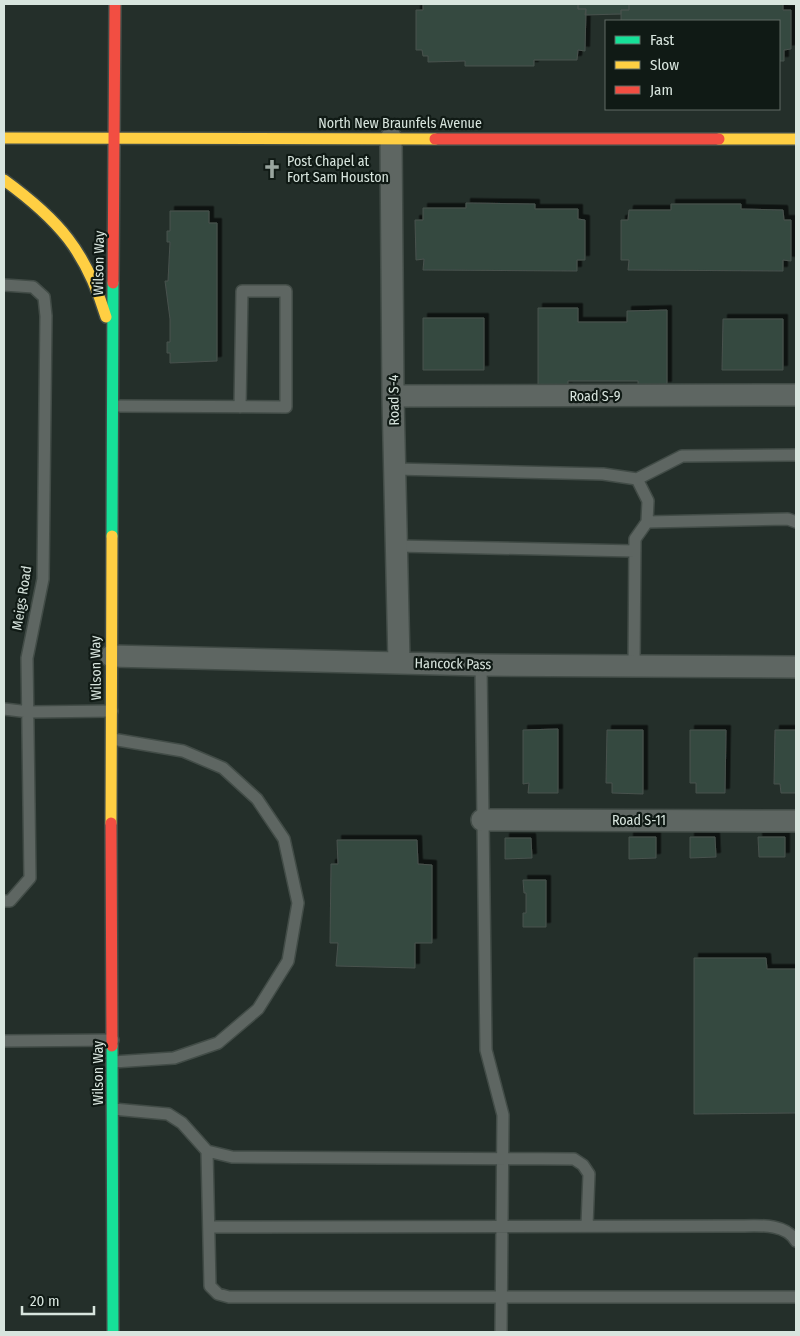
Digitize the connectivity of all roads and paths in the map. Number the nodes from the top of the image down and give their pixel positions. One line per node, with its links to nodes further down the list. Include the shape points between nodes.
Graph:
1 (115, 4): 3 (street, Wilson Way)
2 (4, 138): 3 (street, North New Braunfels Avenue)
3 (115, 138): 4 (street, North New Braunfels Avenue); 8 (street, Wilson Way)
4 (391, 138): 5 (street, North New Braunfels Avenue); 10 (street, Road S-4)
5 (796, 139)
6 (4, 180): 8 (street, via 38,203 69,237 92,276)
7 (4, 285): 27 (lane, Meigs Road, via 33,287 44,298 46,316 43,579 27,658)
8 (113, 340): 11 (street, Wilson Way)
9 (796, 395): 10 (street, Road S-9)
10 (393, 396): 14 (street, Road S-4)
11 (113, 406): 12 (lane); 20 (street, Wilson Way)
12 (240, 407): 12 (lane, via 242,292 286,292 286,408)
13 (796, 455): 15 (lane, via 682,456)
14 (395, 469): 15 (lane, via 603,474); 18 (street, Road S-4)
15 (637, 478): 16 (lane, via 648,501)
16 (647, 522): 17 (lane, via 788,519); 19 (lane, via 635,539)
17 (796, 522)
18 (397, 546): 19 (lane); 21 (street, Road S-4)
19 (635, 551): 23 (lane)
20 (111, 656): 21 (street, Hancock Pass); 26 (street, Wilson Way)
21 (399, 662): 22 (street, Hancock Pass)
22 (482, 664): 23 (street, Hancock Pass); 29 (lane)
23 (634, 666): 24 (street, Hancock Pass)
24 (796, 667)
25 (4, 709): 27 (lane)
26 (112, 711): 27 (lane); 28 (street, Wilson Way)
27 (29, 712): 31 (lane, Meigs Road, via 30,878 10,901)
28 (112, 740): 32 (street, Wilson Way); 34 (lane, via 183,751 223,768 257,799 284,839 298,903 288,961 258,1009 218,1042 174,1058)
29 (482, 820): 30 (street, Road S-11); 37 (lane, via 486,1050 502,1115)
30 (796, 821)
31 (4, 901)
32 (113, 1040): 33 (lane); 34 (street, Wilson Way)
33 (4, 1041)
34 (113, 1062): 35 (street, Wilson Way)
35 (113, 1109): 36 (lane, via 168,1114 182,1123); 44 (street, Wilson Way)
36 (207, 1151): 37 (lane, via 232,1157); 39 (lane)
37 (502, 1157): 38 (lane, via 574,1159 583,1164 588,1174); 40 (lane)
38 (587, 1225): 40 (lane); 41 (lane, via 783,1228 793,1234)
39 (209, 1227): 40 (lane); 42 (lane, via 210,1286 229,1298)
40 (502, 1228): 42 (lane)
41 (796, 1241)
42 (501, 1297): 43 (lane); 45 (lane)
43 (796, 1297)
44 (113, 1332)
45 (501, 1332)

